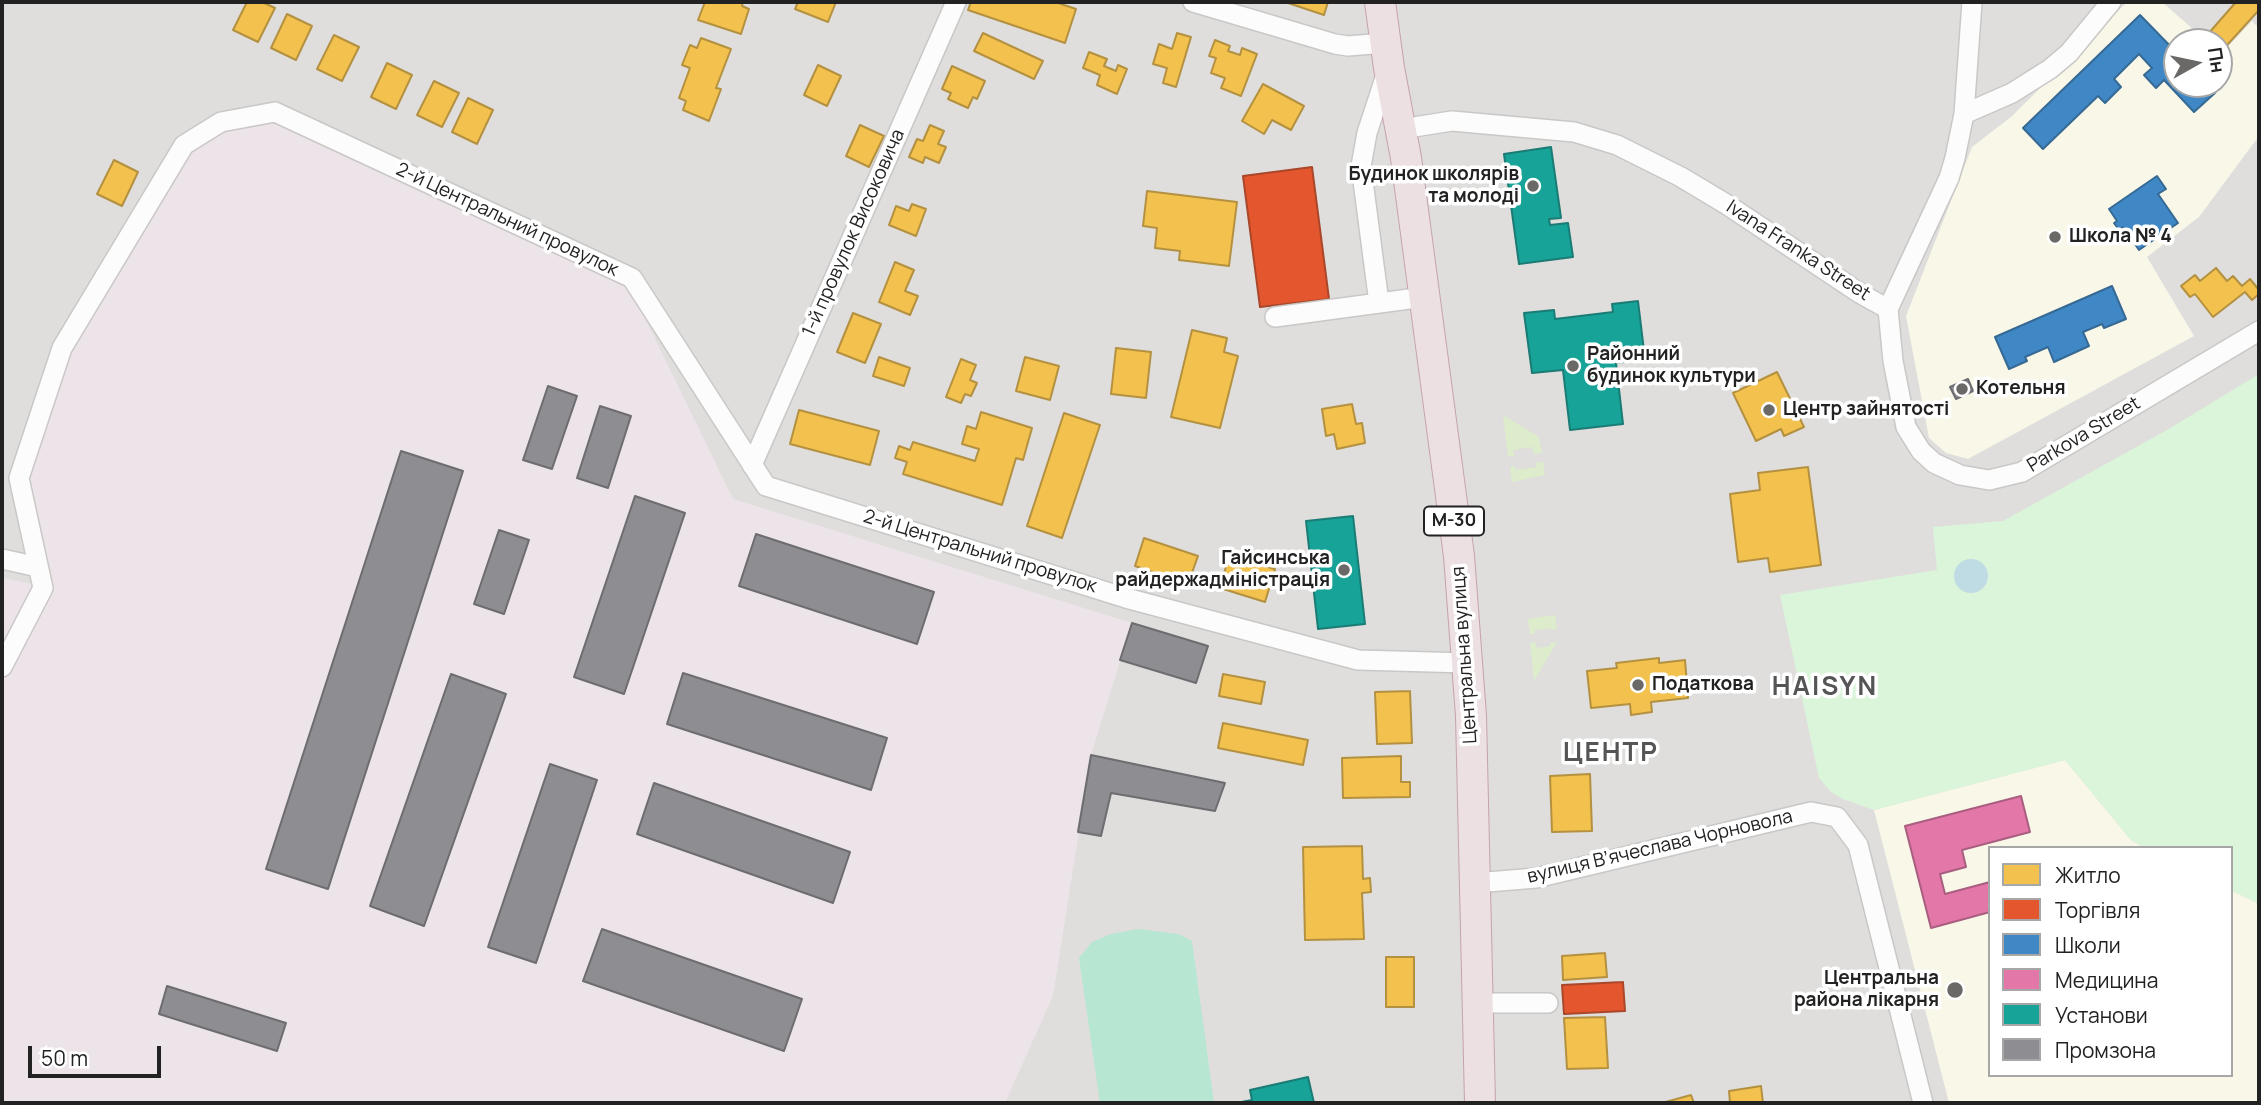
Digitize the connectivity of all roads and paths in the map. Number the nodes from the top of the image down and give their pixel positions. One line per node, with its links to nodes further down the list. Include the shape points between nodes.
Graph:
1 (956, 2): 14 (street, 1-й провулок Високовича)
2 (1193, 2): 6 (street)
3 (1380, 2): 6 (highway, Центральна вулиця / М-30)
4 (1972, 2): 7 (street, Ivana Franka Street)
5 (2111, 2): 7 (street, via 2050,69 2012,93)
6 (1387, 56): 8 (highway, Центральна вулиця / М-30); 10 (street, via 1361,166)
7 (1964, 114): 11 (street, Ivana Franka Street, via 1948,178)
8 (1401, 129): 9 (highway, Центральна вулиця / М-30); 11 (street, Ivana Franka Street, via 1452,121 1574,132 1617,145 1726,204)
9 (1424, 297): 10 (street); 17 (highway, Центральна вулиця / М-30, via 1459,556)
10 (1379, 303): 12 (street)
11 (1888, 309): 13 (street, Parkova Street, via 1906,427 1934,463 1960,475 1989,480 2022,472)
12 (1275, 317)
13 (2259, 331)
14 (752, 465): 16 (street, 2-й Центральний провулок, via 632,278 275,112 221,122 184,145 62,348 19,478); 17 (street, 2-й Центральний провулок, via 766,486 1126,597 1358,660)
15 (2, 559): 16 (street)
16 (38, 567): 18 (street, 2-й Центральний провулок, via 43,588)
17 (1468, 663): 19 (highway, Центральна вулиця / М-30)
18 (2, 667)
19 (1475, 883): 20 (highway, Центральна вулиця / М-30); 23 (street, вулиця Вʼячеслава Чорновола, via 1536,878 1811,812 1837,817 1858,845)
20 (1478, 1003): 21 (street); 22 (highway, Центральна вулиця / М-30)
21 (1548, 1003)
22 (1480, 1103)
23 (1923, 1103)

